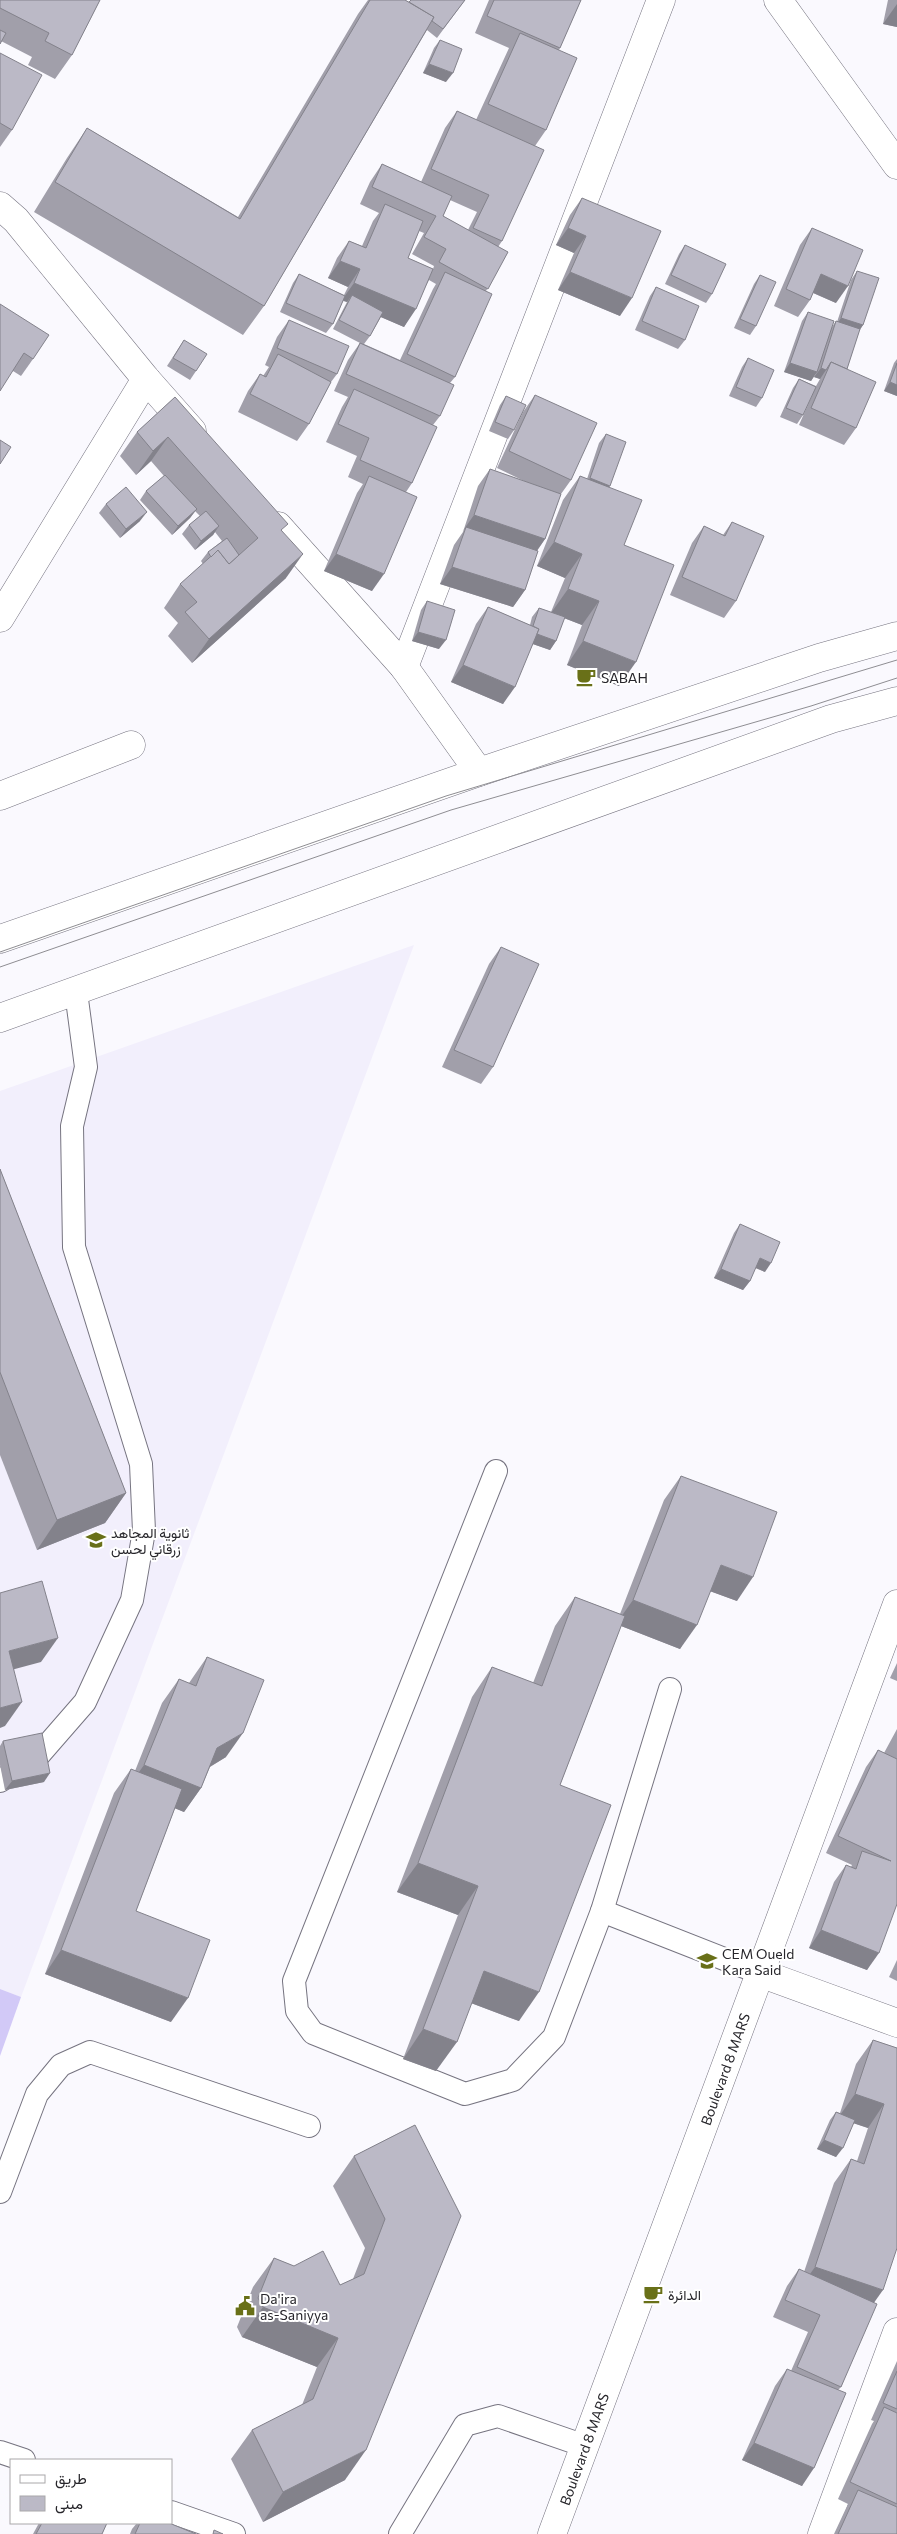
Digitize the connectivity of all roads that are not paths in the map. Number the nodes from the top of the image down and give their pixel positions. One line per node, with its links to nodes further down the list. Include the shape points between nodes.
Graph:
1 (661, 0): 10 (main road)
2 (778, 0): 3 (main road)
3 (897, 165)
4 (5, 221): 5 (main road)
5 (146, 378): 6 (main road); 8 (main road)
6 (212, 453)
7 (258, 504): 10 (main road)
8 (0, 618)
9 (897, 636): 13 (main road, via 819,658)
10 (404, 667): 13 (main road)
11 (897, 701): 16 (main road, via 830,719)
12 (131, 745): 14 (main road)
13 (480, 772): 15 (main road)
14 (0, 796)
15 (0, 939)
16 (76, 992): 17 (main road); 21 (lane, via 86,1067 72,1126 74,1247 141,1464 144,1531 132,1600 85,1702 38,1756)
17 (0, 1018)
18 (496, 1471): 22 (lane, via 294,1981 297,2011 313,2033 465,2094 513,2080 554,2037)
19 (897, 1604): 23 (main road, Boulevard 8 MARS)
20 (670, 1689): 22 (lane)
21 (0, 1781)
22 (602, 1911): 23 (lane)
23 (760, 1973): 24 (main road); 28 (main road, Boulevard 8 MARS)
24 (897, 2023)
25 (309, 2126): 26 (lane, via 90,2052 60,2065 38,2094)
26 (0, 2192)
27 (897, 2332): 35 (main road)
28 (585, 2446): 33 (lane, via 498,2416 465,2425); 34 (main road, Boulevard 8 MARS)
29 (0, 2452): 30 (lane)
30 (21, 2459)
31 (172, 2512): 32 (lane)
32 (234, 2534)
33 (400, 2534)
34 (552, 2534)
35 (822, 2534)

